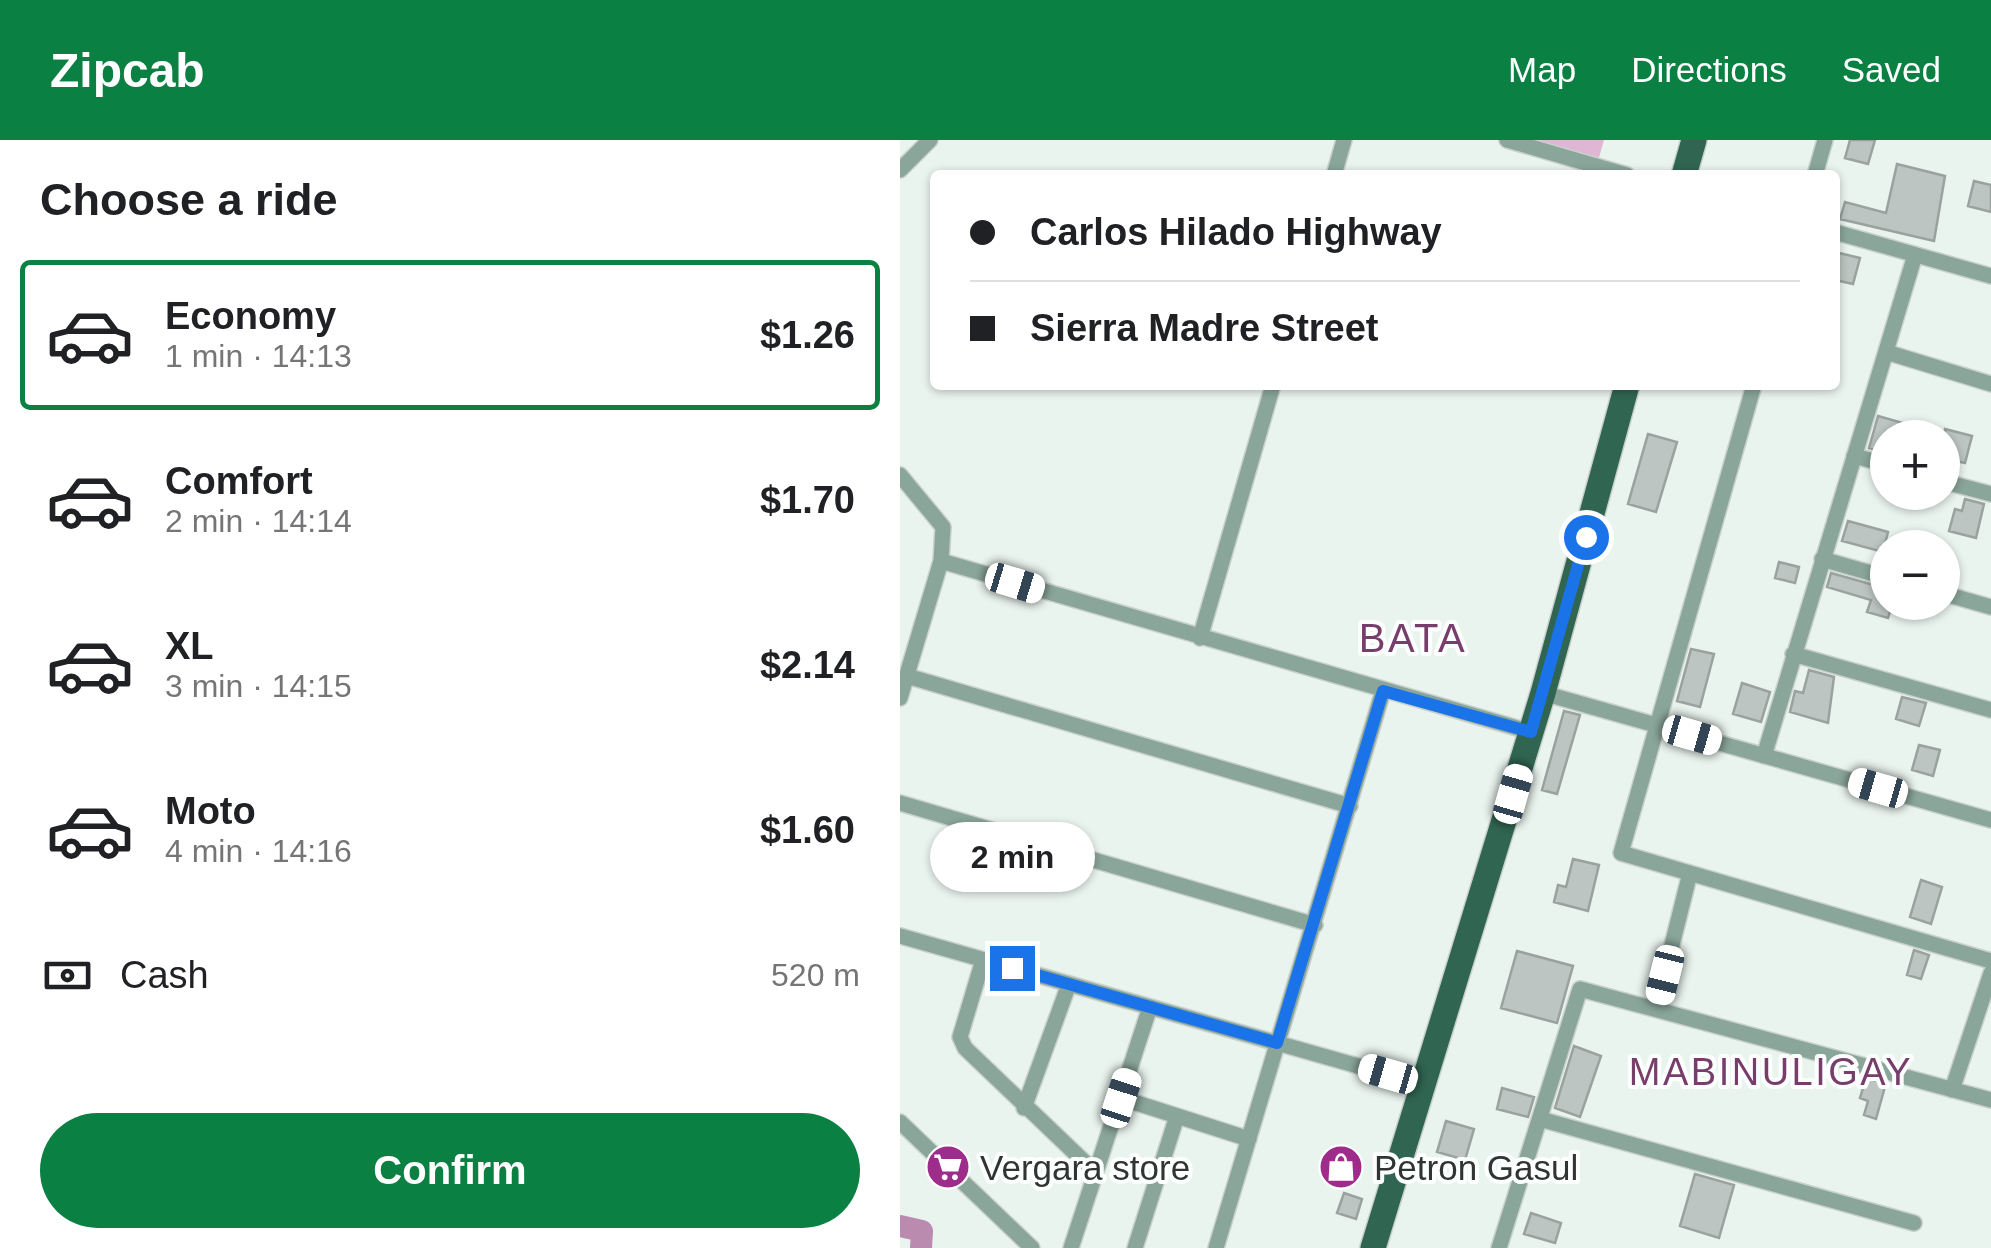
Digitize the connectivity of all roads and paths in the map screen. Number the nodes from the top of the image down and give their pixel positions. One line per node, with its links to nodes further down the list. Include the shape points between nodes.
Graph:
1 (930, 140): 6 (street)
2 (1344, 140): 7 (street)
3 (1506, 140): 8 (street)
4 (1694, 140): 9 (main road)
5 (1825, 140): 10 (street)
6 (900, 170)
7 (1335, 170)
8 (1610, 170)
9 (1685, 170)
10 (1816, 170)
11 (1840, 233): 12 (street)
12 (1915, 255): 13 (street); 14 (street)
13 (1991, 276)
14 (1886, 352): 15 (street); 19 (street)
15 (1991, 384)
16 (1272, 390): 29 (street)
17 (1626, 390): 33 (main road)
18 (1753, 390): 36 (street)
19 (1854, 456): 20 (street); 24 (street)
20 (1870, 461)
21 (900, 475): 25 (street, via 944,527)
22 (1960, 486): 23 (street)
23 (1991, 494)
24 (1822, 559): 26 (street); 30 (street)
25 (941, 561): 29 (street); 31 (street)
26 (1870, 573)
27 (1960, 598): 28 (street)
28 (1991, 607)
29 (1200, 638): 32 (street)
30 (1793, 654): 35 (street); 38 (street)
31 (907, 676): 34 (street); 40 (street)
32 (1383, 691): 37 (street); 40 (street)
33 (1543, 693): 36 (street); 37 (main road)
34 (900, 698)
35 (1991, 710)
36 (1656, 725): 38 (street); 42 (street, via 1621,852)
37 (1531, 732): 52 (main road)
38 (1764, 756): 41 (street)
39 (900, 803): 43 (street)
40 (1350, 806): 43 (street)
41 (1991, 820)
42 (1690, 872): 46 (street); 50 (street)
43 (1315, 924): 51 (street)
44 (900, 936): 45 (street)
45 (983, 960): 48 (street); 56 (street, via 960,1037)
46 (1991, 961)
47 (1991, 973): 53 (street)
48 (1069, 984): 49 (street); 56 (street)
49 (1150, 1007): 51 (street); 54 (street)
50 (1656, 1009): 53 (street); 58 (street, via 1580,989)
51 (1277, 1043): 52 (street); 60 (street)
52 (1425, 1085): 67 (main road)
53 (1952, 1090): 55 (street)
54 (1121, 1098): 57 (street); 61 (street)
55 (1991, 1100)
56 (1024, 1108): 61 (street)
57 (1177, 1116): 60 (street); 65 (street)
58 (1540, 1119): 62 (street); 68 (street)
59 (900, 1122): 63 (street)
60 (1248, 1139): 66 (street)
61 (1096, 1173): 64 (street)
62 (1914, 1222)
63 (1032, 1248)
64 (1071, 1248)
65 (1136, 1248)
66 (1216, 1248)
67 (1372, 1248)
68 (1499, 1248)

